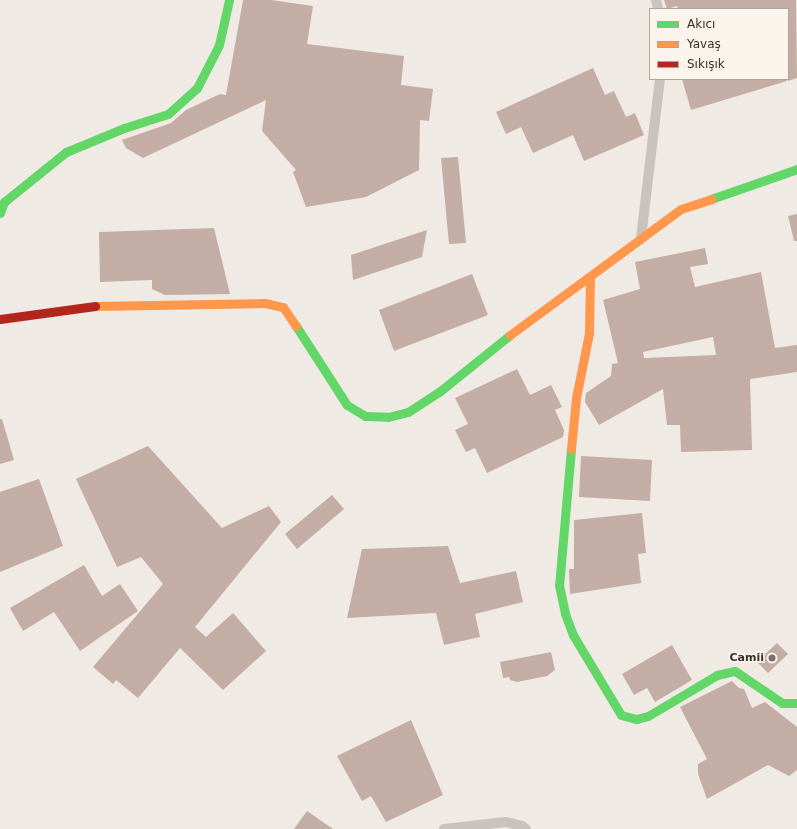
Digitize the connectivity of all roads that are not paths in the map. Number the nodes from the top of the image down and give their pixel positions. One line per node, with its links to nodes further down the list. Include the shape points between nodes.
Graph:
1 (229, 0): 4 (street, via 219,45 197,88 168,114 124,128 66,152 4,202)
2 (660, 80): 5 (street)
3 (797, 169): 5 (street, via 681,209)
4 (0, 212)
5 (641, 238): 6 (street)
6 (590, 278): 7 (street, via 512,333 439,392 408,412 388,417 365,416 347,405 283,307 271,304 102,305); 8 (street, via 589,333 576,398 560,585 565,614 573,635 602,687 622,715 636,719 648,716 717,675 735,671 782,703)
7 (0, 319)
8 (797, 703)
9 (444, 829): 10 (street, via 506,822)
10 (526, 829)

